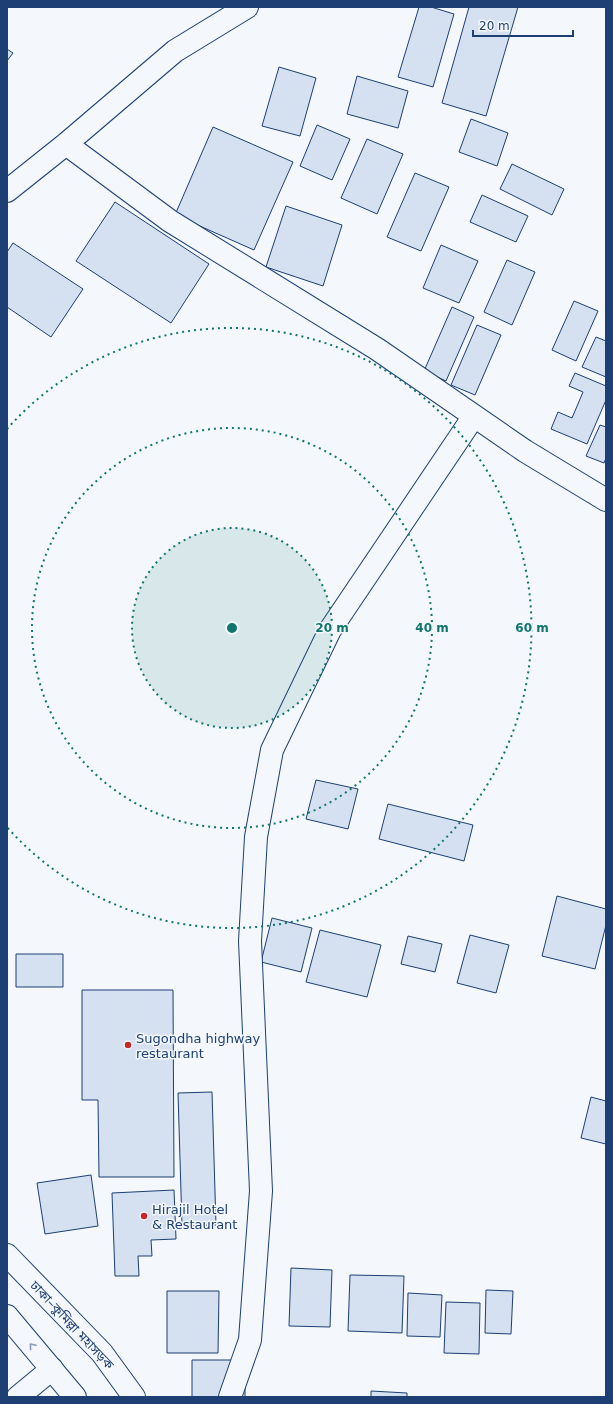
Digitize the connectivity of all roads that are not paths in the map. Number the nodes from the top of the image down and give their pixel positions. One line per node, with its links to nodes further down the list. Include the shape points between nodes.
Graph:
1 (247, 7): 2 (main road, via 175,51)
2 (66, 144): 3 (main road); 4 (main road, via 170,221 377,349)
3 (7, 192)
4 (474, 416): 5 (main road, via 525,451); 12 (main road, via 330,630 272,750 256,837 250,941 261,1191 250,1340)
5 (606, 500)
6 (7, 1255): 11 (main road, ঢাকা–কুমিল্লা মহাসড়ক, via 102,1353)
7 (7, 1316): 8 (main road, one-way to 7)
8 (52, 1369): 9 (main road); 10 (main road)
9 (18, 1397)
10 (75, 1397)
11 (134, 1397)
12 (230, 1397)

